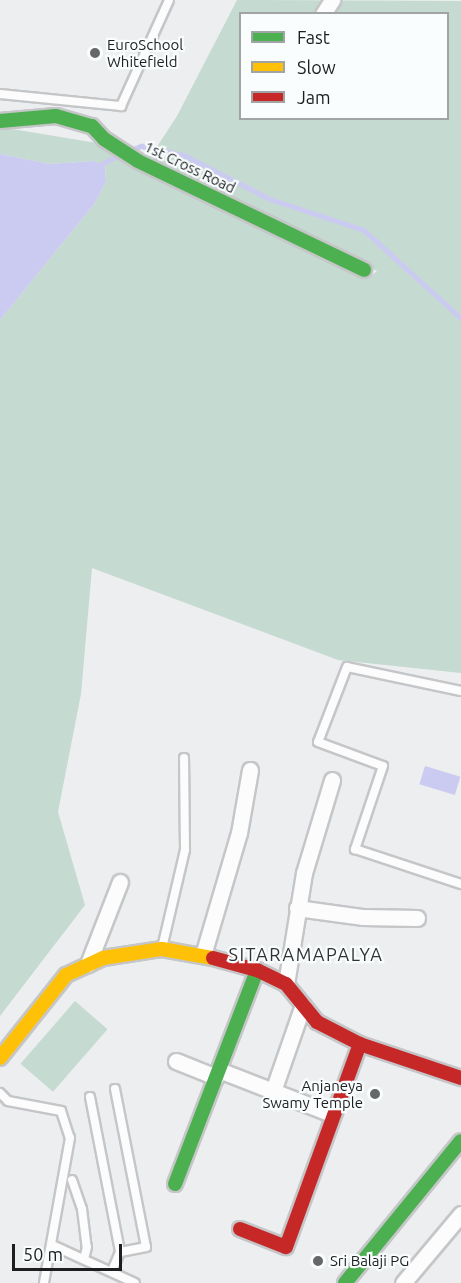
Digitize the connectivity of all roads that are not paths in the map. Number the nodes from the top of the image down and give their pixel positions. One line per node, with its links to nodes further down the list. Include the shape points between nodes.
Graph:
1 (169, 0): 2 (lane, via 121,106)
2 (0, 94)
3 (0, 121): 4 (street, 1st Cross Road, via 56,116 92,126 104,140 138,161)
4 (364, 270)
5 (461, 691): 10 (lane, via 347,667 318,742 382,766 355,849)
6 (184, 758): 13 (lane, via 185,850)
7 (250, 770): 14 (street, via 239,832)
8 (332, 780): 11 (street)
9 (120, 882): 15 (street)
10 (461, 884)
11 (297, 908): 12 (street, via 363,917); 17 (street)
12 (417, 918)
13 (162, 949): 14 (street); 15 (street)
14 (203, 955): 16 (street)
15 (88, 963): 20 (street, via 66,975)
16 (257, 970): 17 (street); 22 (street)
17 (286, 984): 18 (street)
18 (303, 1005): 19 (street, via 317,1022); 25 (street)
19 (360, 1044): 23 (street); 28 (street)
20 (0, 1058)
21 (176, 1061): 22 (street)
22 (218, 1073): 25 (street); 31 (street)
23 (461, 1078)
24 (115, 1089): 35 (lane, via 146,1247)
25 (273, 1091): 28 (street)
26 (1, 1098): 34 (lane, via 62,1111 70,1138)
27 (90, 1098): 35 (lane)
28 (332, 1114): 33 (street, via 286,1247)
29 (461, 1141): 40 (street)
30 (72, 1180): 36 (lane, via 82,1209 87,1247)
31 (175, 1184)
32 (461, 1214): 41 (street)
33 (240, 1229)
34 (52, 1245): 36 (lane); 38 (lane)
35 (120, 1252): 37 (lane)
36 (84, 1259): 37 (lane)
37 (112, 1271): 39 (lane)
38 (44, 1283)
39 (135, 1283)
40 (345, 1283)
41 (403, 1283)

